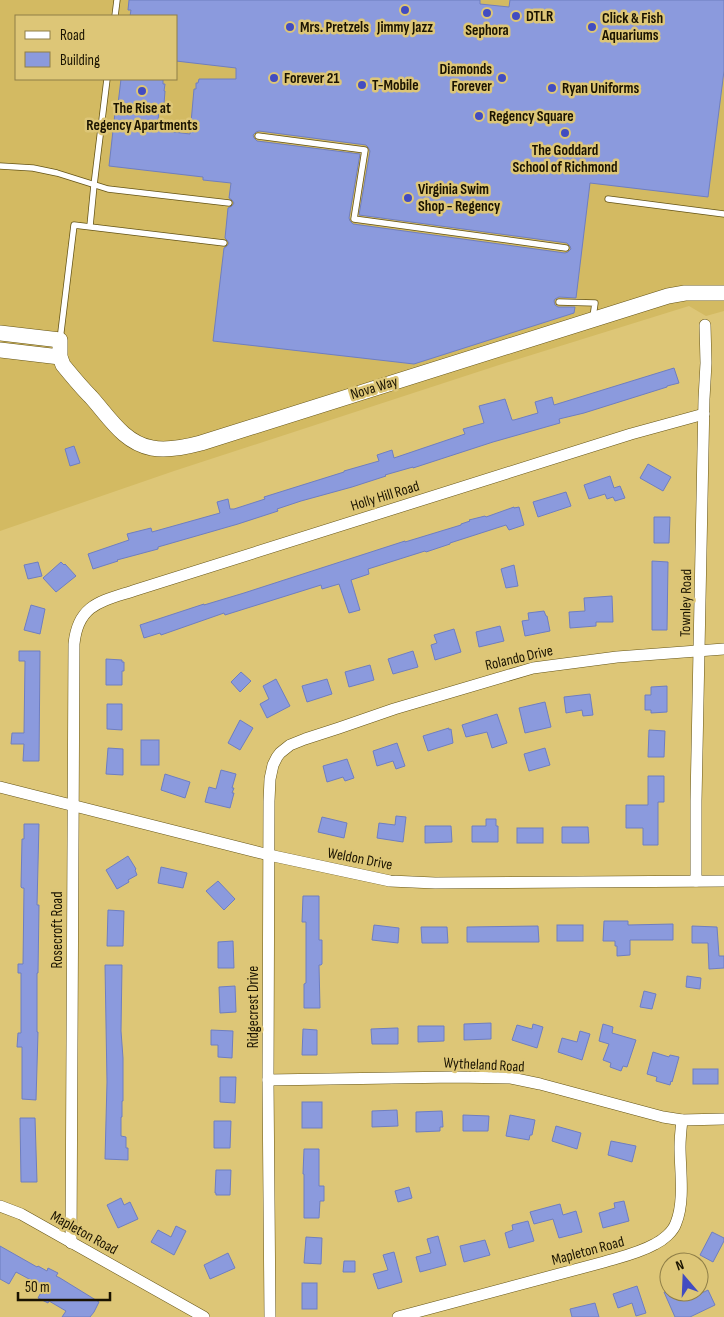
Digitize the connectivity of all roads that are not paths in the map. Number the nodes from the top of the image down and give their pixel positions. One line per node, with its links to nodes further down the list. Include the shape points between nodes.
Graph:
1 (117, 0): 2 (lane)
2 (115, 15)
3 (107, 80): 6 (lane)
4 (258, 136): 12 (lane, via 364,150 354,220)
5 (0, 166): 6 (lane, via 33,168)
6 (94, 185): 8 (lane); 10 (lane)
7 (608, 199): 9 (lane)
8 (229, 204)
9 (724, 214)
10 (90, 226): 11 (lane); 18 (lane, via 74,224)
11 (224, 243)
12 (566, 248)
13 (724, 293): 15 (street, Nova Way, via 677,293)
14 (559, 302): 15 (lane, via 595,303)
15 (593, 320): 20 (street, Nova Way, via 201,443 159,449 126,436 68,372)
16 (705, 325): 21 (street, Townley Road)
17 (0, 333): 18 (street)
18 (60, 340): 20 (street)
19 (0, 350): 20 (street)
20 (60, 357)
21 (704, 414): 22 (street, Holly Hill Road, via 631,434 111,598 91,607); 24 (street, Townley Road)
22 (80, 619): 27 (street, Rosecroft Road, via 74,644)
23 (724, 649): 24 (street, Rolando Drive)
24 (700, 651): 25 (street, Rolando Drive, via 533,668); 29 (street, Townley Road)
25 (328, 732): 28 (street, Ridgecrest Drive, via 290,745 273,765)
26 (0, 788): 27 (street, Weldon Drive)
27 (72, 805): 28 (street, Weldon Drive); 35 (street, Rosecroft Road)
28 (269, 855): 29 (street, Weldon Drive, via 390,881); 31 (street, Ridgecrest Drive)
29 (696, 881): 30 (street, Weldon Drive)
30 (724, 881)
31 (268, 1080): 33 (street, Wytheland Road, via 511,1078); 37 (street, Ridgecrest Drive)
32 (724, 1119): 33 (street, Wytheland Road)
33 (682, 1120): 38 (street, Mapleton Road, via 679,1211 673,1229 656,1244 604,1262)
34 (0, 1206): 35 (street, Mapleton Road, via 21,1214)
35 (71, 1243): 36 (street, Mapleton Road)
36 (204, 1317)
37 (270, 1317)
38 (398, 1317)

